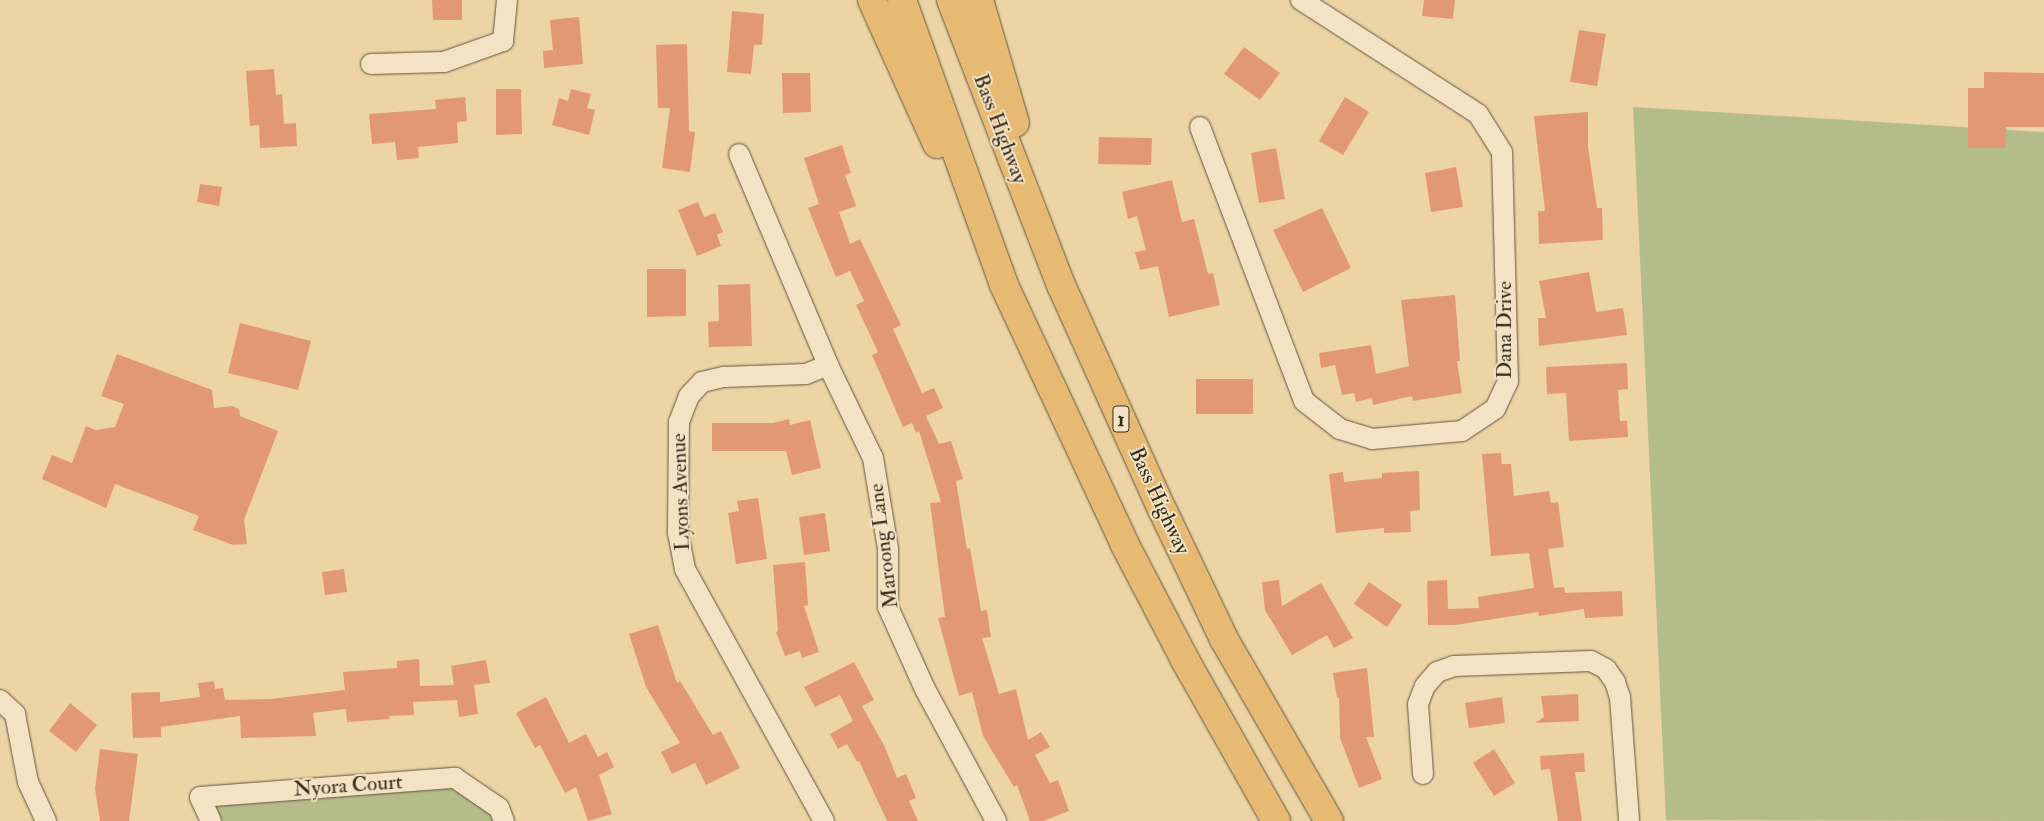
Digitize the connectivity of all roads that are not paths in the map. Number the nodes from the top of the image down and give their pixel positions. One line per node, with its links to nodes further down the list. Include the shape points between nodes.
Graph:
1 (507, 0): 7 (street, via 503,41 444,62)
2 (872, 0): 10 (highway)
3 (902, 0): 10 (highway)
4 (951, 0): 11 (highway, Bass Highway / 1)
5 (979, 0): 11 (highway)
6 (1302, 0): 8 (street, Dana Drive, via 1478,114 1502,152 1508,381 1495,410 1462,431 1372,439 1340,429 1304,401)
7 (371, 64)
8 (1200, 127)
9 (739, 154): 12 (street, Maroong Lane)
10 (1004, 285): 20 (highway, via 1134,563 1184,660)
11 (1062, 287): 21 (highway, Bass Highway / 1, via 1224,639)
12 (828, 365): 18 (street, Lyons Avenue, via 806,374 724,377 702,382 689,396 679,422 678,532 685,569); 19 (street, Maroong Lane, via 873,458 888,549 888,607 925,690)
13 (0, 700): 15 (street, via 15,714 28,782)
14 (1423, 774): 22 (street, via 1418,704 1425,686 1437,672 1454,666 1591,661 1606,669 1620,697)
15 (46, 821)
16 (211, 821): 17 (street, Nyora Court, via 200,797 455,778 499,808)
17 (504, 821)
18 (824, 821)
19 (996, 821)
20 (1276, 821)
21 (1329, 821)
22 (1629, 821)

